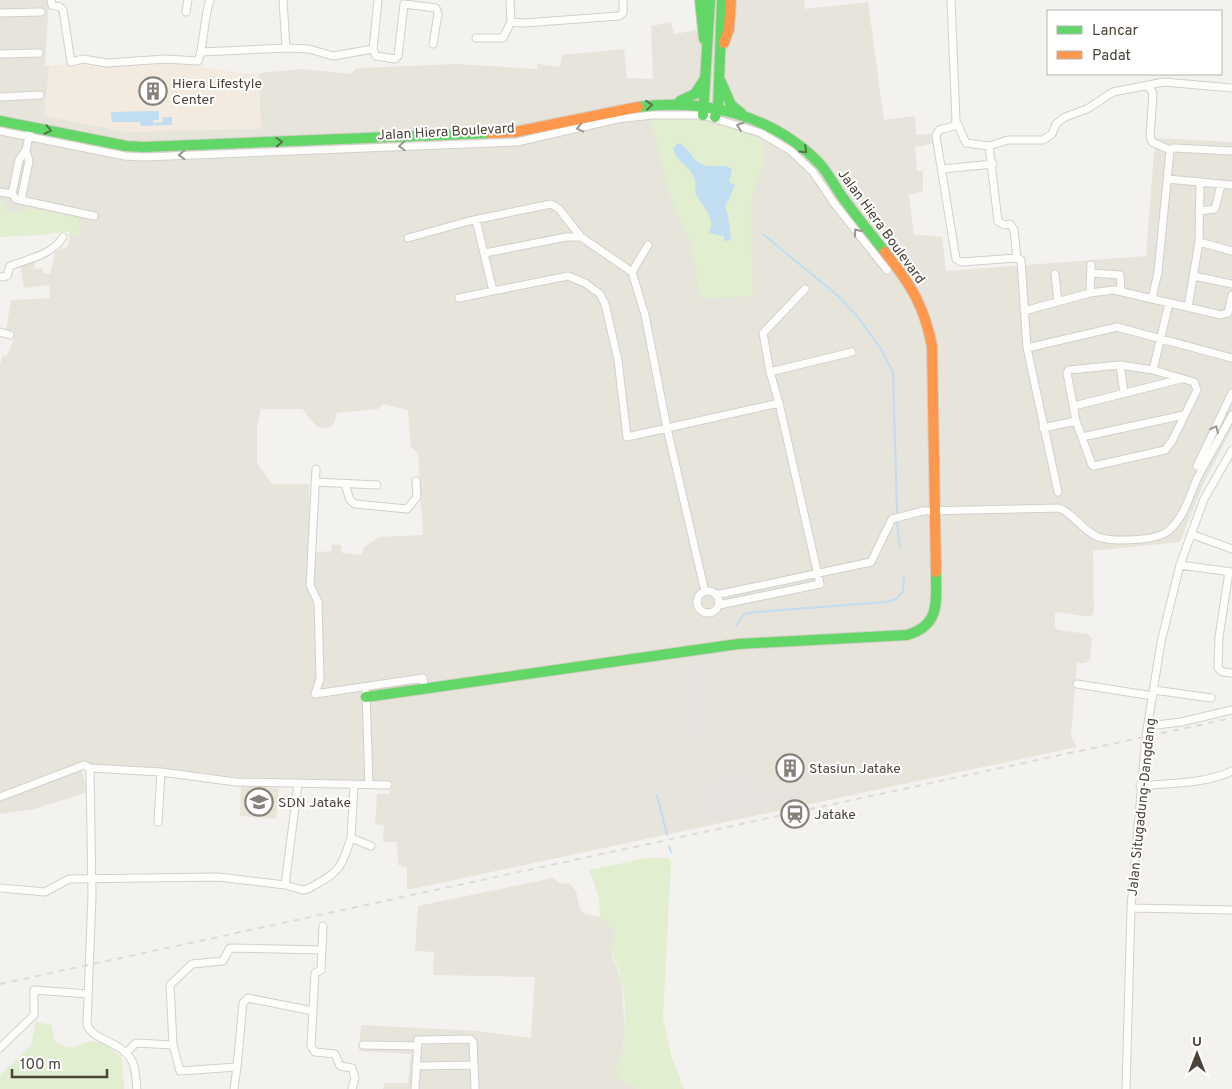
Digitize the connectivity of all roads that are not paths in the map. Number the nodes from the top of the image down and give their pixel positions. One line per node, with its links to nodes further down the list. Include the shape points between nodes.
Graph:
1 (51, 0): 22 (street, via 52,5 64,10 71,62 83,59 106,62 166,59 198,62)
2 (188, 0): 15 (street)
3 (210, 0): 22 (street, via 202,33)
4 (283, 0): 20 (street)
5 (378, 0): 21 (street)
6 (510, 0): 17 (street)
7 (623, 0): 17 (street, via 624,13 619,16 539,23)
8 (700, 0): 25 (street)
9 (710, 0): 25 (street)
10 (722, 0): 26 (street)
11 (731, 0): 26 (street, via 729,29)
12 (951, 0): 38 (street)
13 (404, 2): 19 (street, via 436,8); 21 (street, via 398,56 395,59 382,58 376,56)
14 (41, 12): 16 (street)
15 (186, 12)
16 (0, 13)
17 (510, 22): 18 (street, via 503,38)
18 (476, 38)
19 (433, 44)
20 (286, 48): 21 (street, via 309,49 334,56); 22 (street)
21 (373, 49)
22 (202, 52)
23 (39, 53): 24 (street)
24 (0, 54)
25 (707, 57): 27 (street)
26 (720, 58): 28 (street)
27 (706, 75): 33 (street, via 693,97); 34 (street)
28 (719, 76): 35 (street); 36 (street, via 731,106)
29 (1149, 86): 30 (street, via 1164,82); 42 (street, via 1113,92 1088,109 1056,124 1052,134 1043,140 1008,140); 44 (street, via 1153,94 1150,136 1152,142)
30 (1232, 88)
31 (40, 95): 32 (street)
32 (0, 96)
33 (670, 104): 34 (street, Jalan Hiera Boulevard); 41 (street, Jalan Hiera Boulevard, one-way to 33, via 615,110)
34 (704, 110): 35 (street, Jalan Hiera Boulevard); 41 (street, Jalan Hiera Boulevard, one-way to 41, via 653,114)
35 (717, 112): 36 (street, Jalan Hiera Boulevard); 55 (street, Jalan Hiera Boulevard, one-way to 35, via 791,151)
36 (747, 118): 55 (street, Jalan Hiera Boulevard, one-way to 55, via 765,124 797,143 821,165)
37 (0, 121): 40 (street, Jalan Hiera Boulevard)
38 (956, 121): 42 (street, via 966,142); 47 (street, via 954,126 937,133)
39 (0, 131): 40 (street, Jalan Hiera Boulevard)
40 (30, 132): 41 (street, Jalan Hiera Boulevard, via 126,146 231,149); 43 (street)
41 (508, 138)
42 (989, 146): 46 (street)
43 (26, 150): 53 (street, via 19,160); 54 (street, via 29,161)
44 (1170, 150): 45 (street); 48 (street)
45 (1232, 151)
46 (993, 164): 47 (street); 66 (street, via 998,222 1010,224 1014,230)
47 (942, 169): 66 (street, via 958,262)
48 (1167, 179): 49 (street); 79 (street, via 1158,272)
49 (1200, 183): 50 (street); 56 (street)
50 (1221, 185): 51 (street); 56 (street, via 1215,210)
51 (1232, 185)
52 (0, 192): 53 (street)
53 (12, 194): 54 (street)
54 (21, 200): 57 (street)
55 (838, 200): 67 (street, Jalan Hiera Boulevard, one-way to 55); 112 (street, Jalan Hiera Boulevard, via 911,285 927,322 932,346)
56 (1199, 211): 62 (street)
57 (94, 216)
58 (476, 220): 60 (street); 61 (street, via 550,204 559,209); 65 (street)
59 (62, 236): 70 (street, via 54,248 10,266 7,276)
60 (408, 238)
61 (581, 238): 65 (street); 68 (street)
62 (1199, 242): 64 (street); 71 (street)
63 (648, 245): 68 (street)
64 (1232, 251)
65 (486, 253): 75 (street)
66 (1017, 258): 83 (street, via 1021,260)
67 (887, 270)
68 (632, 272): 101 (street, via 646,315)
69 (1055, 274): 80 (street)
70 (0, 276)
71 (1194, 276): 72 (street); 82 (street)
72 (1232, 284)
73 (805, 289): 92 (street, via 763,333)
74 (1121, 290): 76 (street); 76 (street, via 1120,275 1091,269); 79 (street)
75 (493, 291): 78 (street); 101 (street, via 568,276 595,289 603,299 614,342 628,437)
76 (1090, 293): 80 (street)
77 (1232, 295): 82 (street, via 1225,314)
78 (459, 298)
79 (1152, 299): 81 (street)
80 (1058, 302): 83 (street)
81 (1169, 303): 82 (street); 86 (street)
82 (1188, 307)
83 (1024, 311): 87 (street)
84 (0, 332): 85 (street)
85 (10, 335)
86 (1160, 338): 87 (street, via 1111,327); 89 (street); 91 (street)
87 (1027, 348): 102 (street)
88 (852, 352): 92 (street)
89 (1232, 358)
90 (1120, 365): 91 (street); 95 (street); 97 (street, via 1069,370 1067,376)
91 (1153, 370): 93 (street)
92 (770, 372): 96 (street)
93 (1181, 379): 95 (street); 98 (street, via 1194,382 1197,387)
94 (1232, 392): 105 (street, one-way to 94)
95 (1124, 393): 97 (street)
96 (780, 403): 101 (street); 117 (street)
97 (1074, 406): 100 (street)
98 (1184, 415): 103 (street); 103 (street, via 1165,450 1098,466 1092,465)
99 (1232, 415): 112 (street, via 1198,477 1179,521 1167,533 1156,538 1098,537 1086,530 1069,512 1059,508)
100 (1076, 421): 102 (street); 103 (street)
101 (667, 428): 118 (street)
102 (1043, 428): 111 (street)
103 (1082, 437)
104 (1232, 450): 113 (street, Jalan Situgadung-Dangdang, via 1204,499)
105 (1198, 466)
106 (316, 469): 108 (street)
107 (416, 480): 109 (street, via 417,496 407,509 356,504 350,500)
108 (315, 482): 109 (street); 122 (street, via 310,585 318,602)
109 (345, 484): 110 (street)
110 (376, 485)
111 (1058, 492)
112 (934, 511): 117 (street, via 892,519 871,562); 125 (street, Jalan Hiera Boulevard, via 936,600 932,622 924,630 907,634 738,644 425,690)
113 (1191, 534): 114 (street); 115 (street, Jalan Situgadung-Dangdang)
114 (1232, 549)
115 (1180, 566): 116 (street); 126 (street, Jalan Situgadung-Dangdang, via 1161,642)
116 (1231, 572): 121 (street, via 1219,637 1218,668)
117 (818, 574): 119 (street); 120 (street, via 820,584)
118 (705, 592): 119 (street); 120 (street, via 698,599 700,609 712,612)
119 (716, 595): 120 (street)
120 (719, 605)
121 (1232, 673)
122 (320, 679): 124 (street); 124 (street, via 315,694)
123 (1077, 684): 126 (street)
124 (329, 692): 125 (street)
125 (366, 692): 135 (street)
126 (1154, 693): 127 (street); 129 (street, Jalan Situgadung-Dangdang)
127 (1211, 698)
128 (1232, 710): 129 (street)
129 (1148, 726): 137 (street, Jalan Situgadung-Dangdang)
130 (90, 768): 132 (street); 138 (street, via 84,765); 142 (street)
131 (1232, 771): 137 (street, via 1188,781)
132 (161, 772): 133 (street, via 236,782); 139 (street)
133 (298, 784): 134 (street); 143 (street)
134 (354, 785): 135 (street); 140 (street)
135 (369, 785): 136 (street)
136 (388, 785)
137 (1140, 786): 145 (street, Jalan Situgadung-Dangdang)
138 (0, 797)
139 (158, 822)
140 (351, 838): 141 (street); 143 (street, via 338,870 308,889)
141 (371, 846)
142 (92, 880): 143 (street, via 218,877); 144 (street, via 66,880 47,891); 149 (street)
143 (285, 885)
144 (0, 888)
145 (1131, 908): 146 (street); 164 (street, Jalan Situgadung-Dangdang)
146 (1232, 910)
147 (323, 926): 148 (street)
148 (322, 950): 150 (street, via 321,970 315,973); 151 (street, via 230,948 223,961 192,964 170,984)
149 (88, 994): 154 (street, via 34,990 34,1015); 155 (street, via 86,1024 89,1030 118,1045)
150 (313, 1011): 158 (street, via 248,998 243,1002); 161 (street, via 311,1046 315,1052 336,1054 340,1066 352,1068 355,1078)
151 (173, 1045): 155 (street, via 136,1043); 158 (street, via 180,1071)
152 (363, 1045): 153 (street)
153 (418, 1046): 156 (street, via 418,1040 470,1038 474,1042); 157 (street)
154 (0, 1048)
155 (126, 1053): 159 (street, via 133,1065)
156 (474, 1065): 157 (street); 163 (street)
157 (416, 1066): 162 (street)
158 (236, 1067): 160 (street)
159 (137, 1089)
160 (234, 1089)
161 (352, 1089)
162 (414, 1089)
163 (475, 1089)
164 (1126, 1089)

